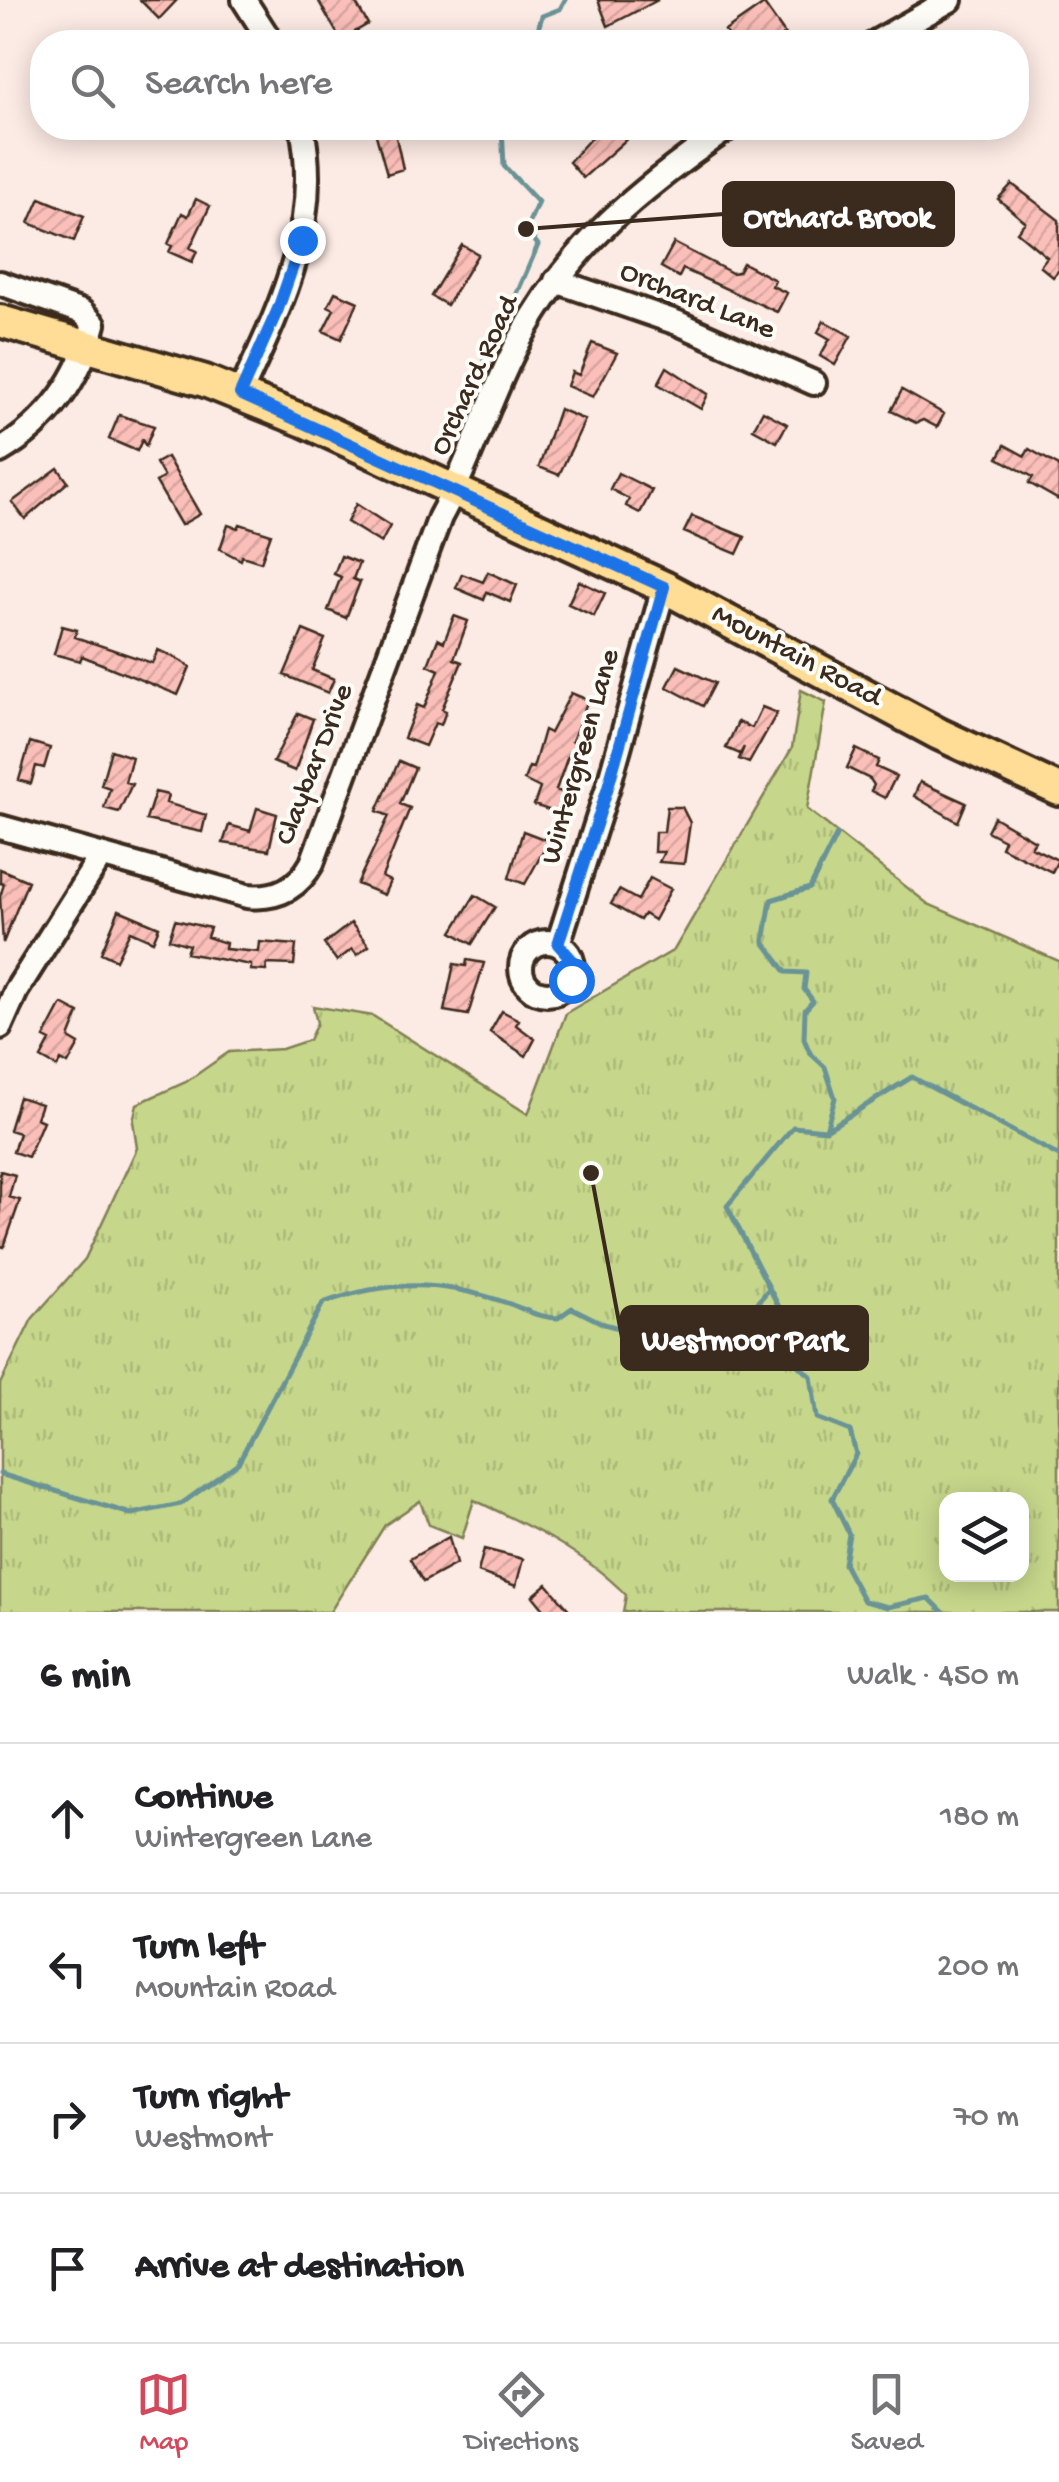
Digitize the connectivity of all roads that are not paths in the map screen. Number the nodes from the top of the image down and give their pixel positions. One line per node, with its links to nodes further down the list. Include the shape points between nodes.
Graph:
1 (244, 0): 3 (street)
2 (950, 0): 4 (street)
3 (263, 30)
4 (897, 30)
5 (304, 140): 12 (street, via 302,240)
6 (711, 140): 7 (street, Orchard Road, via 643,187)
7 (556, 281): 11 (street, Orchard Lane, via 678,323); 14 (street, Orchard Road, via 517,345)
8 (0, 282): 10 (street, via 82,312 94,324)
9 (0, 322): 10 (main road, Mountain Road)
10 (88, 345): 12 (main road, Mountain Road); 13 (street, via 59,402)
11 (814, 383)
12 (240, 394): 14 (main road, Mountain Road)
13 (0, 451)
14 (456, 490): 15 (main road, Mountain Road); 18 (street, Claybar Drive, via 440,517 312,863 298,882 275,894 248,896)
15 (664, 587): 16 (main road, Mountain Road, via 939,734); 19 (street, Wintergreen Lane)
16 (1059, 790)
17 (0, 827): 18 (street, Claybar Drive)
18 (100, 856): 20 (street)
19 (558, 944)
20 (0, 1027)

